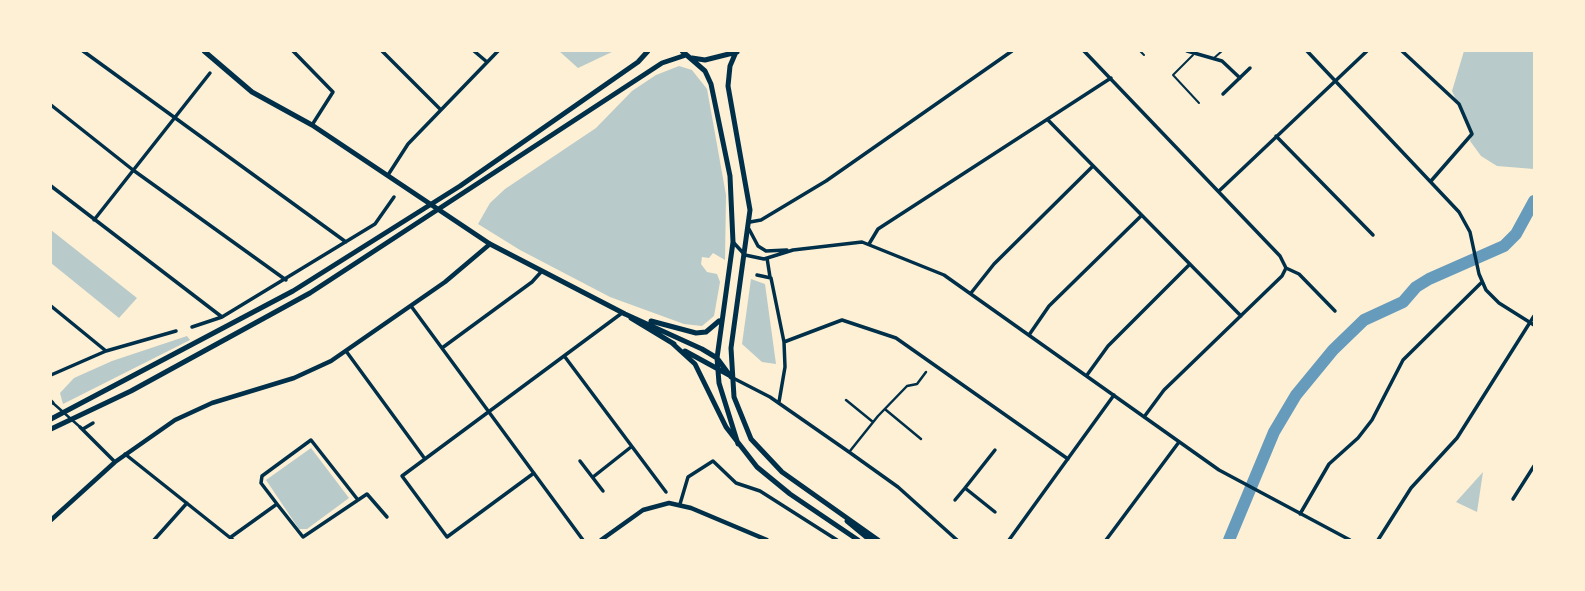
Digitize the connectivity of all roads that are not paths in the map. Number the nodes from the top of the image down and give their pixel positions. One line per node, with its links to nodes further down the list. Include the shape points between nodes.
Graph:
1 (83, 51): 31 (street)
2 (204, 51): 33 (highway, via 244,86)
3 (293, 51): 33 (street, via 332,92)
4 (382, 51): 30 (street)
5 (474, 51): 21 (street)
6 (498, 51): 21 (street)
7 (648, 51): 93 (highway, via 460,186 259,312)
8 (1012, 51): 44 (street, via 826,181)
9 (1084, 51): 24 (street)
10 (1140, 51): 19 (lane)
11 (1187, 51): 18 (street)
12 (1222, 51): 20 (lane)
13 (1307, 51): 26 (street)
14 (1367, 51): 26 (street)
15 (1402, 51): 38 (street, via 1459,104 1472,134)
16 (737, 52): 17 (highway, via 705,61); 44 (highway, via 728,86 749,197)
17 (686, 54): 47 (highway, via 705,71 716,103 733,206); 97 (highway, via 662,64 248,330)
18 (1193, 54): 20 (street); 28 (lane, via 1173,75)
19 (1144, 55)
20 (1213, 59): 25 (street, via 1227,64)
21 (486, 62): 30 (street)
22 (1250, 68): 25 (street)
23 (210, 73): 31 (street)
24 (1111, 78): 32 (street); 40 (street)
25 (1240, 78): 27 (street)
26 (1335, 80): 34 (street); 38 (street)
27 (1223, 93)
28 (1199, 103)
29 (51, 105): 36 (street)
30 (441, 110): 37 (street, via 408,144)
31 (174, 118): 36 (street); 46 (street)
32 (1048, 120): 35 (street); 49 (street, via 878,229)
33 (312, 124): 37 (highway)
34 (1276, 136): 40 (street); 45 (street)
35 (1093, 166): 42 (street); 60 (street, via 994,264)
36 (133, 170): 43 (street); 58 (street)
37 (388, 175): 48 (highway)
38 (1431, 181): 59 (street, via 1463,218)
39 (51, 186): 43 (street)
40 (1219, 191): 54 (street)
41 (394, 197): 46 (street, via 375,224)
42 (1141, 216): 53 (street); 73 (street, via 1049,306)
43 (93, 220): 68 (street)
44 (749, 226): 50 (street, via 758,246 766,251); 51 (highway)
45 (1373, 235)
46 (346, 242): 58 (street)
47 (733, 242): 51 (street); 65 (highway)
48 (491, 244): 55 (highway); 62 (main road)
49 (869, 244): 50 (street); 60 (street, via 944,275)
50 (793, 250): 52 (street)
51 (745, 255): 52 (street); 85 (highway, via 731,342)
52 (767, 258): 57 (street)
53 (1190, 264): 66 (street); 84 (street, via 1108,346)
54 (1286, 268): 63 (street, via 1299,274); 66 (street)
55 (541, 272): 64 (highway); 76 (street)
56 (757, 275): 57 (street)
57 (771, 278): 74 (street)
58 (286, 280): 68 (street)
59 (1482, 282): 70 (street, via 1499,303); 123 (street, via 1403,360 1368,426 1329,464)
60 (971, 294): 73 (street)
61 (51, 306): 77 (street)
62 (411, 306): 76 (street); 78 (main road)
63 (1335, 311)
64 (624, 313): 69 (highway); 75 (highway); 79 (street)
65 (721, 316): 69 (highway, via 710,329 696,333); 80 (highway)
66 (1241, 316): 92 (street, via 1164,390)
67 (1534, 316): 70 (street)
68 (222, 317): 71 (street)
69 (638, 317): 80 (highway)
70 (1532, 324): 139 (street, via 1457,439 1411,488)
71 (192, 327)
72 (176, 331): 77 (street)
73 (1029, 335): 84 (street)
74 (784, 342): 89 (street); 106 (street, via 842,320 894,337)
75 (672, 343): 81 (highway); 100 (highway, via 703,377)
76 (442, 348): 91 (street)
77 (106, 351): 83 (street)
78 (346, 351): 104 (main road, via 294,378 188,413); 105 (street)
79 (564, 356): 91 (street); 101 (street)
80 (717, 358): 81 (highway); 85 (highway)
81 (718, 369): 85 (highway); 100 (highway)
82 (926, 372): 90 (street)
83 (51, 375)
84 (1086, 376): 86 (street)
85 (731, 377): 89 (street); 122 (highway, via 739,413 756,446 782,472)
86 (1114, 396): 92 (street); 106 (street)
87 (846, 400): 94 (street)
88 (52, 402): 96 (street)
89 (779, 403): 103 (street)
90 (885, 409): 94 (street); 98 (street)
91 (489, 412): 105 (street); 110 (street)
92 (1144, 417): 99 (street)
93 (51, 419)
94 (873, 422): 103 (street)
95 (93, 423): 96 (street)
96 (82, 428): 108 (street)
97 (51, 429)
98 (921, 439)
99 (1178, 442): 123 (street); 137 (street)
100 (738, 444): 132 (highway, via 767,477)
101 (631, 447): 111 (street); 114 (street)
102 (995, 450): 112 (street)
103 (849, 452): 135 (street, via 898,487)
104 (125, 454): 108 (main road); 118 (street)
105 (425, 459): 110 (street, via 402,477 447,537)
106 (1068, 459): 136 (street)
107 (580, 461): 111 (street)
108 (115, 462): 125 (main road)
109 (1534, 466): 115 (street)
110 (534, 473): 128 (street)
111 (593, 477): 113 (street)
112 (965, 488): 117 (street); 121 (street)
113 (603, 491)
114 (666, 492)
115 (1513, 499)
116 (358, 500): 119 (street, via 303,537); 119 (street, via 311,440 262,476 261,483); 124 (street, via 370,495)
117 (955, 500)
118 (188, 502): 126 (street); 127 (street)
119 (277, 504): 126 (street)
120 (680, 504): 129 (main road, via 643,510); 130 (main road); 131 (street, via 688,477 713,461 736,483 760,491)
121 (995, 512)
122 (840, 513): 133 (highway); 134 (highway)
123 (1300, 514): 138 (street)
124 (387, 517)
125 (51, 520)
126 (232, 539)
127 (154, 540)
128 (583, 540)
129 (602, 540)
130 (767, 540)
131 (837, 540)
132 (858, 540)
133 (870, 540)
134 (878, 540)
135 (957, 540)
136 (1009, 540)
137 (1106, 540)
138 (1350, 540)
139 (1378, 540)

